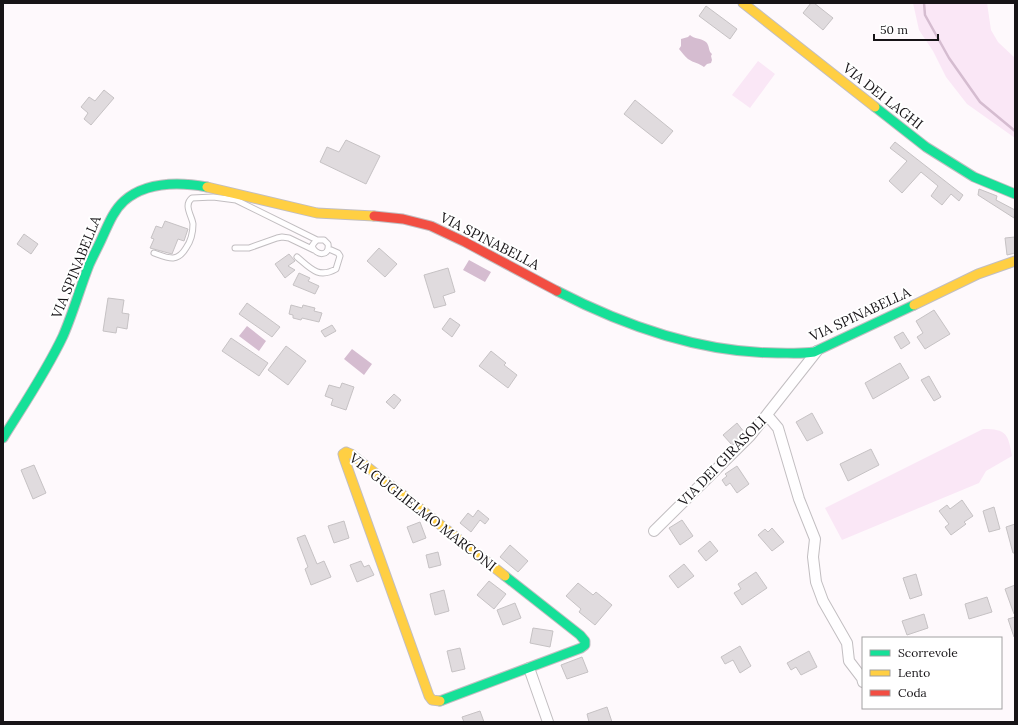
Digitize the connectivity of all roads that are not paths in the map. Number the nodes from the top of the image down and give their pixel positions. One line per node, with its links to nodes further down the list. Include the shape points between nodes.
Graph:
1 (743, 3): 2 (street, VIA DEI LAGHI, via 926,148 974,177)
2 (1015, 194)
3 (236, 197): 4 (lane); 8 (lane, via 192,198 188,205 193,232 184,252 179,257 170,258); 11 (street, VIA SPINABELLA, via 311,212 405,220 428,225 451,234 600,312 677,338 742,352 800,354); 13 (street, VIA SPINABELLA, via 187,184 162,184 136,192 119,205 111,216 89,264 74,308 47,368)
4 (317, 240): 6 (lane, via 324,240); 7 (lane, via 312,246)
5 (235, 248): 7 (lane, via 249,248 282,237)
6 (329, 249): 7 (lane, via 322,255); 9 (lane, via 340,256 336,269 328,274 315,271)
7 (314, 250)
8 (154, 253)
9 (297, 257)
10 (1015, 261): 11 (street, VIA SPINABELLA, via 964,281)
11 (817, 351): 12 (street, VIA DEI GIRASOLI)
12 (767, 415): 14 (street, VIA DEI GIRASOLI, via 750,436); 16 (street, via 778,428 799,499 815,539 813,557 816,582 823,601 846,643 849,661)
13 (3, 438)
14 (654, 530)
15 (529, 668): 15 (street, VIA GUGLIELMO MARCONI, via 583,648 585,641 351,454 344,453 430,699 440,701); 17 (street)
16 (862, 678)
17 (548, 722)

